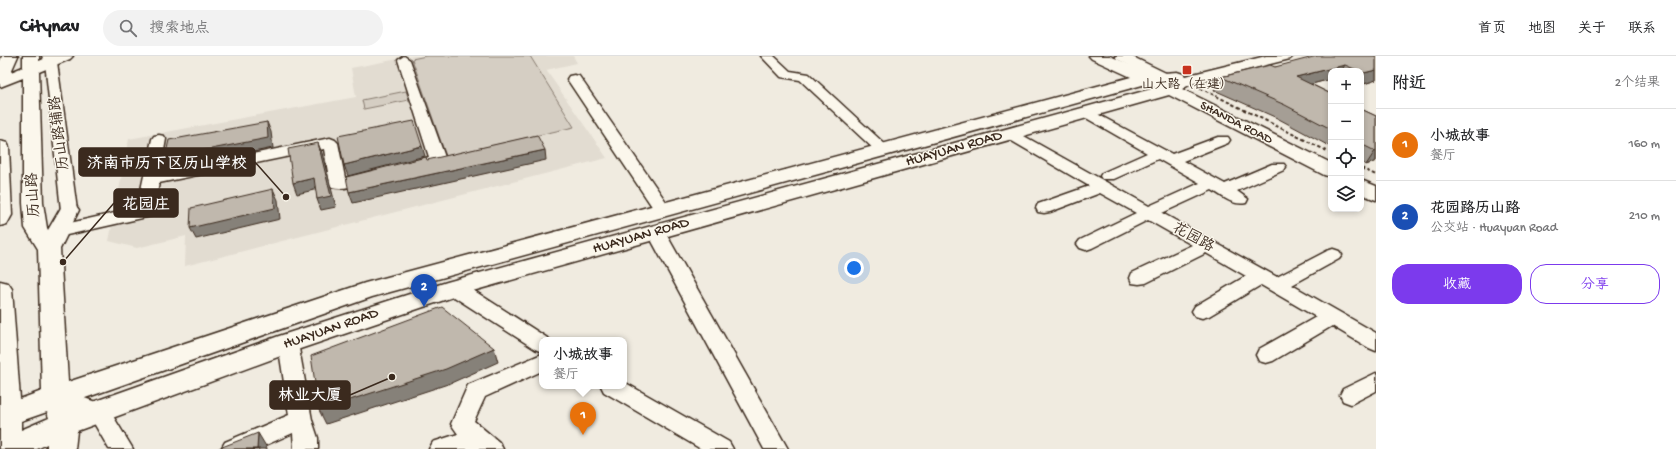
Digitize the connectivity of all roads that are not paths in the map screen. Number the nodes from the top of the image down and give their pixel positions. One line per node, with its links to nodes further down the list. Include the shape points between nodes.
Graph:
1 (10, 56): 12 (main road)
2 (767, 56): 21 (street, via 786,74 804,77)
3 (1097, 56): 14 (main road, SHANDA ROAD)
4 (1114, 56): 14 (main road, SHANDA ROAD)
5 (1121, 56): 14 (street, SHANDA ROAD)
6 (1231, 56): 14 (main road, via 1164,73)
7 (1261, 56): 14 (main road, HUAYUAN ROAD)
8 (1285, 56): 14 (main road, HUAYUAN ROAD)
9 (55, 58): 11 (main road); 37 (street, 历山路辅路)
10 (404, 60): 25 (street, via 438,160)
11 (31, 63): 15 (main road); 42 (main road, 历山路, via 33,203 36,228)
12 (0, 79)
13 (574, 79): 38 (street)
14 (1161, 79): 16 (main road, HUAYUAN ROAD, via 1163,91); 21 (main road, HUAYUAN ROAD, via 1140,80); 23 (main road, SHANDA ROAD); 26 (main road, SHANDA ROAD)
15 (0, 82)
16 (1086, 112): 17 (main road, HUAYUAN ROAD); 22 (street)
17 (1010, 134): 30 (street, 花园路); 41 (main road, HUAYUAN ROAD)
18 (159, 139): 29 (street)
19 (1223, 140): 22 (street)
20 (0, 147): 40 (main road)
21 (883, 150): 38 (main road, HUAYUAN ROAD)
22 (1165, 157): 30 (street); 32 (street)
23 (1328, 158)
24 (1278, 167): 32 (street)
25 (400, 169)
26 (1328, 169)
27 (384, 173): 29 (street, via 338,184 330,143)
28 (1364, 176): 31 (main road)
29 (151, 180): 42 (street, via 145,212)
30 (1105, 182): 36 (street); 39 (street, 花园路)
31 (1376, 182)
32 (1219, 187): 35 (street); 39 (street)
33 (1364, 188): 34 (main road)
34 (1376, 194)
35 (1240, 199)
36 (1044, 208)
37 (69, 210): 42 (main road)
38 (663, 210): 60 (main road, HUAYUAN ROAD, via 365,291)
39 (1152, 211): 43 (street); 44 (street, 花园路)
40 (0, 219)
41 (656, 232): 48 (main road, HUAYUAN ROAD); 72 (street)
42 (53, 240): 60 (main road, 历山路)
43 (1086, 244)
44 (1207, 246): 46 (street); 47 (street, 花园路)
45 (1333, 255): 47 (street)
46 (1139, 278)
47 (1269, 280): 50 (street); 51 (street, 花园路)
48 (455, 288): 52 (street); 53 (main road, HUAYUAN ROAD)
49 (0, 289): 62 (main road)
50 (1202, 311)
51 (1332, 317): 54 (street, 花园路); 55 (street)
52 (539, 342)
53 (288, 343): 61 (main road, HUAYUAN ROAD); 63 (street)
54 (1376, 343)
55 (1266, 355)
56 (539, 363): 65 (street, via 476,391 462,424)
57 (1376, 380): 59 (street)
58 (617, 389): 71 (street)
59 (1352, 395)
60 (56, 397): 61 (street); 62 (main road, HUAYUAN ROAD); 64 (main road, 历山路)
61 (99, 412): 64 (main road, HUAYUAN ROAD); 67 (street)
62 (4, 416): 66 (main road)
63 (301, 420): 68 (street); 69 (street)
64 (62, 437): 66 (main road, HUAYUAN ROAD)
65 (485, 443): 70 (street)
66 (7, 449)
67 (121, 449)
68 (233, 449)
69 (306, 449)
70 (441, 449)
71 (721, 449)
72 (776, 449)

